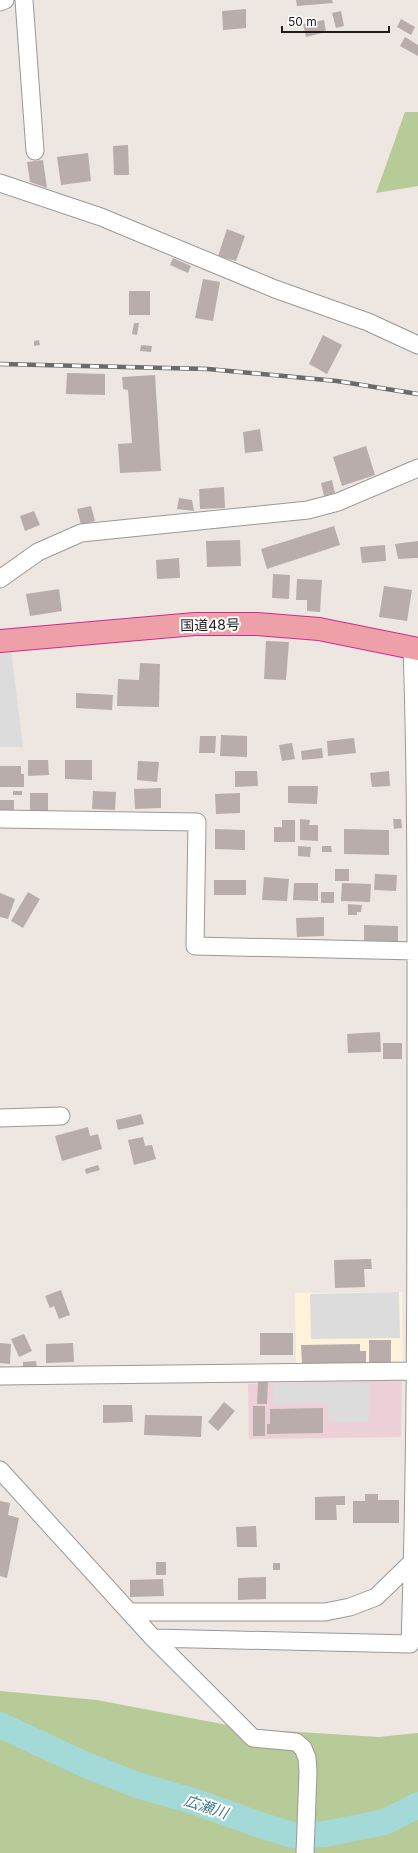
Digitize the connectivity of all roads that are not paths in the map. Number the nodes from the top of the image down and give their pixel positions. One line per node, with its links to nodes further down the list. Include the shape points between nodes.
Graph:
1 (4, 0): 3 (street)
2 (24, 0): 4 (street)
3 (0, 2)
4 (35, 150)
5 (0, 184): 6 (street, via 101,217 275,290 368,322)
6 (418, 345)
7 (418, 468): 8 (street, via 338,502 308,510 81,533 38,552)
8 (0, 578)
9 (0, 641): 10 (highway, 国道48号, via 195,624 257,624 319,629)
10 (415, 648): 12 (street)
11 (0, 819): 12 (street, via 197,822 196,946)
12 (416, 951): 15 (street)
13 (61, 1116): 14 (street)
14 (0, 1118)
15 (417, 1371): 16 (street); 18 (street)
16 (0, 1376)
17 (0, 1470): 19 (street)
18 (413, 1561): 19 (street, via 376,1597 350,1607 331,1610); 20 (street, via 410,1644)
19 (130, 1612): 20 (street)
20 (153, 1638): 21 (street, via 253,1738 296,1742 302,1748 307,1758 308,1772)
21 (305, 1853)

